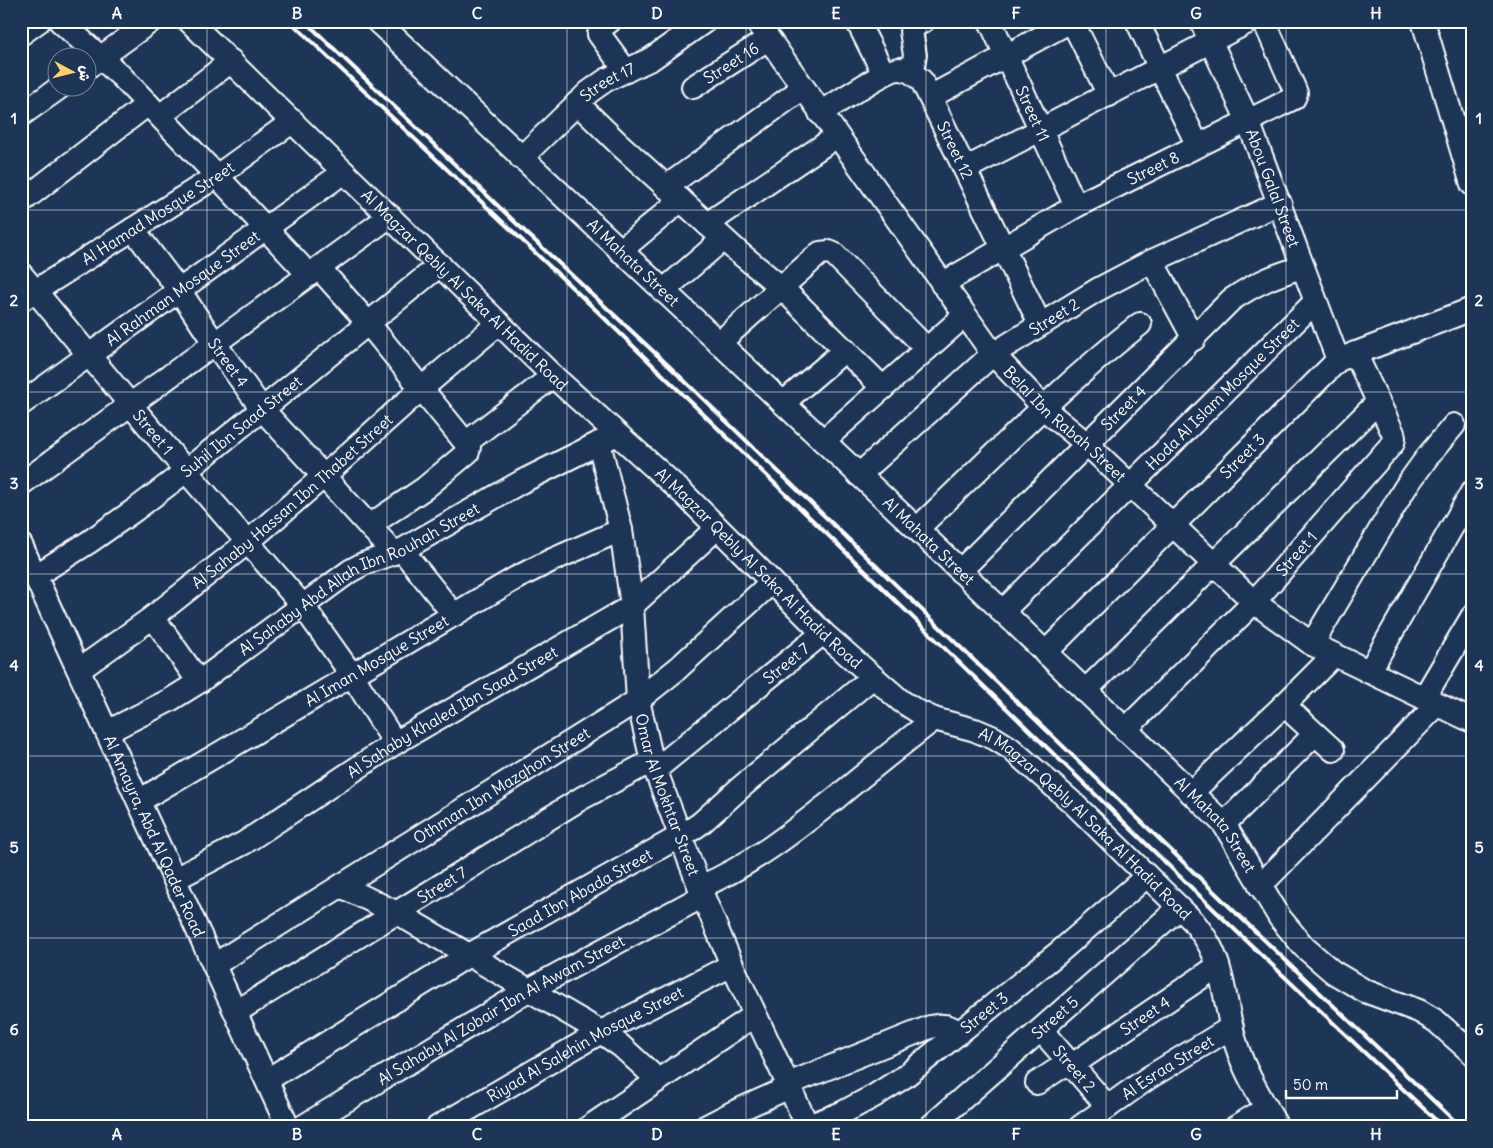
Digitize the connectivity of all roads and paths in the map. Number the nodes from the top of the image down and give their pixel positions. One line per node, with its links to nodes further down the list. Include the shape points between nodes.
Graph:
1 (39, 21): 18 (street)
2 (60, 21): 20 (street)
3 (151, 21): 22 (street)
4 (189, 21): 23 (street, Al Magzar Qebly Al Saka Al Hadid Road)
5 (377, 21): 43 (street, Al Mahata Street)
6 (610, 21): 27 (street, via 599,34)
7 (705, 21): 27 (street, Street 17)
8 (857, 21): 28 (street)
9 (923, 21): 26 (street, via 911,30 916,55)
10 (990, 21): 21 (street, Street 11)
11 (1071, 21): 21 (street); 31 (street)
12 (1137, 21): 25 (street)
13 (1201, 21): 19 (street, Abou Galal Street)
14 (1250, 21): 19 (street)
15 (1264, 21): 39 (street, Street 8, via 1296,93 1290,101)
16 (1423, 21): 47 (street)
17 (766, 28): 29 (street, Street 16); 30 (street, Belal Ibn Rabah Street)
18 (21, 34)
19 (1210, 42): 25 (street); 39 (street, Abou Galal Street)
20 (82, 48)
21 (1006, 55): 33 (street); 40 (street, Street 11)
22 (98, 59)
23 (231, 61): 35 (street); 38 (street, Al Magzar Qebly Al Saka Al Hadid Road)
24 (98, 63): 35 (street, via 111,66)
25 (1160, 68): 31 (street); 42 (street)
26 (912, 71): 28 (street, via 897,69); 33 (street, Street 12)
27 (626, 72): 34 (street, Street 17, via 606,80)
28 (884, 74): 36 (street)
29 (694, 87)
30 (803, 88): 36 (street, Belal Ibn Rabah Street); 48 (street)
31 (1109, 94): 40 (street)
32 (48, 96): 37 (street)
33 (930, 96): 44 (street, Street 12)
34 (577, 103): 43 (street, Street 17); 48 (street)
35 (154, 110): 46 (street); 49 (street)
36 (820, 113): 41 (street, Belal Ibn Rabah Street)
37 (21, 115)
38 (293, 121): 45 (street, Al Magzar Qebly Al Saka Al Hadid Road); 46 (street, Al Hamad Mosque Street)
39 (1248, 121): 42 (street, Street 8); 50 (street, Abou Galal Street)
40 (1041, 130): 44 (street); 51 (street, Street 11)
41 (836, 136): 55 (street); 62 (street, Belal Ibn Rabah Street)
42 (1198, 146): 51 (street, Street 8)
43 (521, 158): 57 (street, Al Mahata Street)
44 (965, 169): 56 (street, Street 12)
45 (344, 172): 52 (street, Al Magzar Qebly Al Saka Al Hadid Road); 53 (street, Al Rahman Mosque Street)
46 (217, 176): 53 (street); 54 (street, Al Hamad Mosque Street)
47 (1472, 184)
48 (674, 194): 55 (street); 57 (street)
49 (21, 202)
50 (1280, 203): 58 (street, Street 2); 60 (street, Abou Galal Street)
51 (1076, 206): 56 (street, Street 8)
52 (390, 216): 59 (street, Al Magzar Qebly Al Saka Al Hadid Road); 61 (street, Street 1)
53 (266, 228): 61 (street); 65 (street, Al Rahman Mosque Street)
54 (133, 229): 63 (street, Al Hamad Mosque Street); 65 (street, Street 4)
55 (715, 232): 64 (street); 66 (street)
56 (1004, 248): 62 (street, Street 8); 72 (street, Street 12)
57 (620, 251): 66 (street, Al Mahata Street)
58 (1152, 261): 72 (street, Street 2); 74 (street)
59 (440, 266): 70 (street, Suhil Ibn Saad Street); 71 (street, Al Magzar Qebly Al Saka Al Hadid Road)
60 (1303, 267): 67 (street, Abou Galal Street); 74 (street, Street 4, via 1254,285 1232,300)
61 (314, 272): 70 (street); 76 (street, Street 1)
62 (942, 284): 69 (street, Belal Ibn Rabah Street)
63 (26, 288): 80 (street, Street 1)
64 (782, 288): 75 (street); 77 (street, via 820,253 834,254); 78 (street)
65 (179, 290): 76 (street, Street 4); 80 (street, Al Rahman Mosque Street)
66 (663, 291): 75 (street, Al Mahata Street)
67 (1316, 302): 81 (street, Abou Galal Street); 100 (street, Hoda Al Islam Mosque Street)
68 (1472, 309): 81 (street, Street 3)
69 (964, 316): 77 (street); 79 (street, Belal Ibn Rabah Street)
70 (368, 323): 84 (street); 90 (street, Suhil Ibn Saad Street)
71 (499, 323): 82 (street, Al Magzar Qebly Al Saka Al Hadid Road); 84 (street, Al Sahaby Hassan Ibn Thabet Street)
72 (1040, 324): 79 (street, Street 2)
73 (1140, 324): 89 (street)
74 (1194, 339): 95 (street, Street 4)
75 (719, 343): 86 (street, Al Mahata Street)
76 (215, 344): 88 (street, Street 1); 90 (street, Street 4)
77 (927, 349): 83 (street)
78 (845, 350): 83 (street); 86 (street)
79 (992, 354): 89 (street, Belal Ibn Rabah Street); 97 (street, Street 2)
80 (89, 355): 87 (street, Al Rahman Mosque Street); 88 (street, Street 1)
81 (1347, 357): 85 (street, Street 1); 102 (street, Street 3)
82 (553, 376): 92 (street, Al Magzar Qebly Al Saka Al Hadid Road); 94 (street)
83 (883, 388): 93 (street)
84 (421, 389): 94 (street); 98 (street, Al Sahaby Hassan Ibn Thabet Street)
85 (1378, 402): 110 (street); 114 (street, Street 1, via 1394,438 1393,443)
86 (783, 403): 93 (street, Al Mahata Street)
87 (21, 404)
88 (131, 406): 96 (street, Street 1); 99 (street, Street 1)
89 (1043, 407): 95 (street, Belal Ibn Rabah Street); 106 (street)
90 (262, 410): 96 (street, Suhil Ibn Saad Street); 98 (street, Street 4)
91 (1454, 425): 122 (street, via 1405,488)
92 (608, 438): 104 (street, Al Magzar Qebly Al Saka Al Hadid Road, via 685,495); 105 (street, Omar Al Mokhtar Street); 109 (street, Al Sahaby Abd Allah Ibn Rouhah Street, via 521,482)
93 (823, 441): 97 (street, Al Mahata Street)
94 (466, 442): 103 (street, via 468,452 425,488)
95 (1088, 444): 100 (street, Belal Ibn Rabah Street); 111 (street, Street 4)
96 (186, 471): 107 (street, Street 1); 112 (street, Suhil Ibn Saad Street, via 128,515)
97 (859, 475): 106 (street, Al Mahata Street)
98 (324, 476): 103 (street, Street 4); 107 (street, Al Sahaby Hassan Ibn Thabet Street)
99 (21, 484)
100 (1130, 485): 102 (street, Belal Ibn Rabah Street); 117 (street, Hoda Al Islam Mosque Street)
101 (1472, 492): 126 (street)
102 (1173, 525): 110 (street, Belal Ibn Rabah Street); 123 (street, Street 3)
103 (369, 526): 109 (street, Street 4)
104 (717, 528): 113 (street, Al Magzar Qebly Al Saka Al Hadid Road); 116 (street, Al Sahaby Khaled Ibn Saad Street)
105 (621, 530): 116 (street, Omar Al Mokhtar Street); 118 (street, Al Iman Mosque Street, via 516,578)
106 (917, 530): 111 (street, Al Mahata Street)
107 (248, 542): 115 (street, Street 1); 119 (street, Al Sahaby Hassan Ibn Thabet Street)
108 (21, 545): 112 (street, Al Amayra, Abd Al Qader Road)
109 (398, 552): 115 (street, Al Sahaby Abd Allah Ibn Rouhah Street, via 350,571); 118 (street, Street 4)
110 (1213, 564): 114 (street, Belal Ibn Rabah Street); 130 (street)
111 (960, 571): 117 (street, Al Mahata Street)
112 (35, 576): 125 (street, Al Amayra, Abd Al Qader Road)
113 (772, 582): 121 (street, Al Magzar Qebly Al Saka Al Hadid Road); 131 (street, Othman Ibn Mazghon Street, via 676,670)
114 (1254, 602): 122 (street, Belal Ibn Rabah Street); 136 (street, Street 1)
115 (303, 606): 127 (street, Street 1); 129 (street, Al Sahaby Abd Allah Ibn Rouhah Street)
116 (632, 606): 131 (street, Omar Al Mokhtar Street); 139 (street, Al Sahaby Khaled Ibn Saad Street)
117 (1002, 612): 123 (street, Al Mahata Street)
118 (454, 615): 127 (street, Al Iman Mosque Street)
119 (153, 617): 125 (street, Al Sahaby Hassan Ibn Thabet Street); 129 (street)
120 (1472, 617): 132 (street)
121 (823, 633): 128 (street, Al Magzar Qebly Al Saka Al Hadid Road); 141 (street, Street 7)
122 (1312, 644): 124 (street, Belal Ibn Rabah Street)
123 (1045, 653): 130 (street, Al Mahata Street)
124 (1334, 655): 126 (street, Belal Ibn Rabah Street); 133 (street)
125 (79, 670): 137 (street, Al Amayra, Abd Al Qader Road)
126 (1369, 672): 132 (street, Belal Ibn Rabah Street)
127 (352, 675): 139 (street, Street 1); 143 (street, Al Iman Mosque Street)
128 (873, 677): 134 (street, Al Magzar Qebly Al Saka Al Hadid Road, via 900,701); 145 (street, Saad Ibn Abada Street, via 702,823)
129 (199, 682): 137 (street, Al Sahaby Abd Allah Ibn Rouhah Street)
130 (1084, 691): 136 (street, Al Mahata Street)
131 (638, 700): 141 (street, Omar Al Mokhtar Street); 148 (street, Othman Ibn Mazghon Street)
132 (1430, 701): 135 (street, Belal Ibn Rabah Street); 149 (street)
133 (1284, 705): 138 (street); 142 (street)
134 (934, 719): 146 (street, Al Magzar Qebly Al Saka Al Hadid Road, via 975,730 1010,748 1073,803); 150 (street, Al Sahaby Al Zobair Ibn Al Awam Street, via 799,827)
135 (1472, 721)
136 (1126, 730): 142 (street, Al Mahata Street)
137 (107, 732): 143 (street, Al Amayra, Abd Al Qader Road)
138 (1315, 734): 140 (street); 144 (street)
139 (395, 743): 147 (street, Al Sahaby Khaled Ibn Saad Street, via 244,842)
140 (1332, 750)
141 (654, 766): 145 (street, Omar Al Mokhtar Street); 152 (street, Street 7, via 582,798)
142 (1191, 793): 144 (street, Al Mahata Street)
143 (139, 801): 147 (street, Al Amayra, Abd Al Qader Road)
144 (1224, 824): 149 (street, Al Mahata Street)
145 (680, 836): 150 (street, Omar Al Mokhtar Street); 153 (street, Saad Ibn Abada Street)
146 (1147, 876): 151 (street, Al Magzar Qebly Al Saka Al Hadid Road); 163 (street, Street 3)
147 (175, 879): 154 (street, Al Amayra, Abd Al Qader Road)
148 (341, 886): 152 (street); 154 (street, Othman Ibn Mazghon Street)
149 (1260, 886): 164 (street, Al Mahata Street, via 1304,947 1333,972 1365,991 1419,1011)
150 (701, 892): 155 (street, Omar Al Mokhtar Street); 157 (street, Al Sahaby Al Zobair Ibn Al Awam Street)
151 (1179, 908): 156 (street, Al Magzar Qebly Al Saka Al Hadid Road, via 1204,935); 161 (street, Street 5)
152 (397, 913): 153 (street); 158 (street, Street 7)
153 (469, 955): 157 (street); 166 (street, Saad Ibn Abada Street)
154 (214, 965): 158 (street, Al Amayra, Abd Al Qader Road)
155 (732, 965): 159 (street, Omar Al Mokhtar Street); 162 (street, Riyad Al Salehin Mosque Street)
156 (1218, 966): 160 (street, Al Magzar Qebly Al Saka Al Hadid Road); 165 (street, Street 4)
157 (530, 989): 162 (street); 175 (street, Al Sahaby Al Zobair Ibn Al Awam Street)
158 (236, 1012): 166 (street, Al Amayra, Abd Al Qader Road)
159 (756, 1015): 167 (street); 169 (street, Omar Al Mokhtar Street)
160 (1232, 1027): 170 (street, Al Esraa Street); 171 (street, Al Magzar Qebly Al Saka Al Hadid Road, via 1236,1046)
161 (1041, 1030): 165 (street, Street 2); 172 (street, Street 5)
162 (601, 1032): 167 (street); 176 (street, Riyad Al Salehin Mosque Street)
163 (959, 1032): 169 (street, via 940,1024 930,1027); 178 (street, Street 3, via 904,1077 874,1096)
164 (1472, 1052)
165 (1070, 1063): 168 (street, Street 4); 170 (street, Street 2)
166 (267, 1080): 174 (street, Al Amayra, Abd Al Qader Road)
167 (658, 1080): 177 (street)
168 (1037, 1083)
169 (789, 1085): 173 (street); 178 (street, Omar Al Mokhtar Street)
170 (1108, 1107): 179 (street, Al Esraa Street)
171 (1272, 1117): 180 (street)
172 (942, 1123)
173 (706, 1126)
174 (288, 1127)
175 (302, 1127)
176 (438, 1127)
177 (589, 1127)
178 (808, 1127)
179 (1080, 1127)
180 (1236, 1127)

